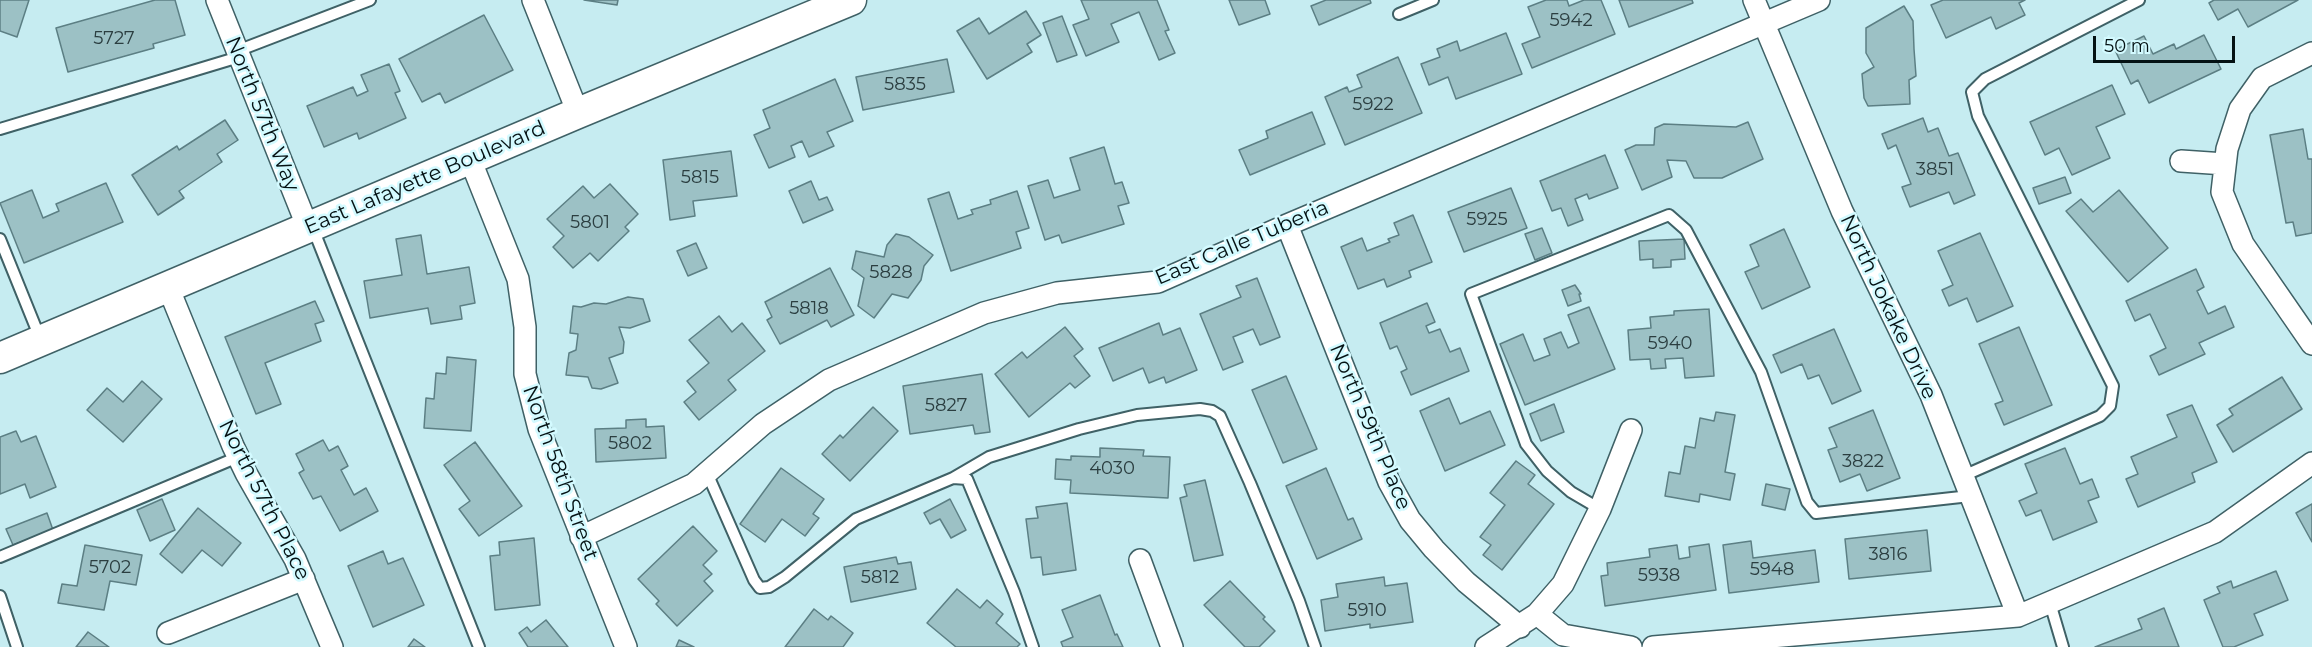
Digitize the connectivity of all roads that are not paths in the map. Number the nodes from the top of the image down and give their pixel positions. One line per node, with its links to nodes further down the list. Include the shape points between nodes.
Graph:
1 (217, 0): 12 (street, North 57th Way)
2 (370, 0): 12 (lane)
3 (533, 0): 13 (street)
4 (851, 0): 13 (street, East Lafayette Boulevard)
5 (1433, 0): 9 (lane)
6 (1754, 0): 10 (street, North Jokake Drive)
7 (1819, 0): 10 (street, East Calle Tuberia)
8 (2139, 0): 29 (lane, via 1985,79 1972,93 1978,116 2114,386 2110,406 2100,416)
9 (1399, 14)
10 (1763, 23): 18 (street, East Calle Tuberia); 29 (street, North Jokake Drive, via 1842,211 1931,395)
11 (2312, 53): 17 (street, via 2262,78 2240,109)
12 (238, 54): 14 (lane); 19 (street, North 57th Way)
13 (578, 113): 15 (street, East Lafayette Boulevard)
14 (0, 129)
15 (470, 159): 19 (street, East Lafayette Boulevard); 33 (street, North 58th Street, via 518,279 530,400)
16 (2181, 161): 17 (street)
17 (2225, 164): 23 (street, via 2222,192 2243,244)
18 (1287, 225): 28 (street, East Calle Tuberia, via 1158,282 1057,293 984,313 829,380 763,424); 40 (street, North 59th Place, via 1389,482 1410,520 1466,582)
19 (310, 227): 21 (street, East Lafayette Boulevard); 44 (lane)
20 (0, 239): 22 (lane)
21 (168, 287): 22 (street, East Lafayette Boulevard); 26 (street, North 57th Place)
22 (41, 341): 24 (street, East Lafayette Boulevard)
23 (2312, 344)
24 (0, 358)
25 (1631, 430): 32 (street)
26 (238, 457): 34 (lane); 36 (street, North 57th Place)
27 (2312, 463): 38 (street, via 2214,532)
28 (707, 473): 30 (lane, via 760,588 785,576 856,519); 33 (street, East Calle Tuberia, via 694,484)
29 (1963, 476): 31 (street, North Jokake Drive)
30 (953, 478): 46 (lane, via 967,479 971,485); 48 (lane, via 988,457 1079,429 1137,415 1212,411 1220,416 1250,483)
31 (1970, 496): 32 (lane, via 1816,513 1807,502 1761,372 1686,230 1669,215 1471,294 1526,444 1571,492); 39 (street, North Jokake Drive)
32 (1600, 509): 40 (street, via 1563,584)
33 (581, 537): 45 (street, North 58th Street)
34 (0, 557)
35 (1140, 560): 47 (street)
36 (304, 579): 41 (street); 43 (street, North 57th Place)
37 (0, 596): 42 (lane)
38 (2050, 603): 39 (street); 52 (lane)
39 (2018, 616): 51 (street)
40 (1529, 621): 49 (street); 50 (street, North 59th Place, via 1563,635)
41 (168, 633)
42 (17, 647)
43 (332, 647)
44 (479, 647)
45 (626, 647)
46 (1034, 647)
47 (1172, 647)
48 (1315, 647)
49 (1486, 647)
50 (1631, 647)
51 (1653, 647)
52 (2063, 647)

